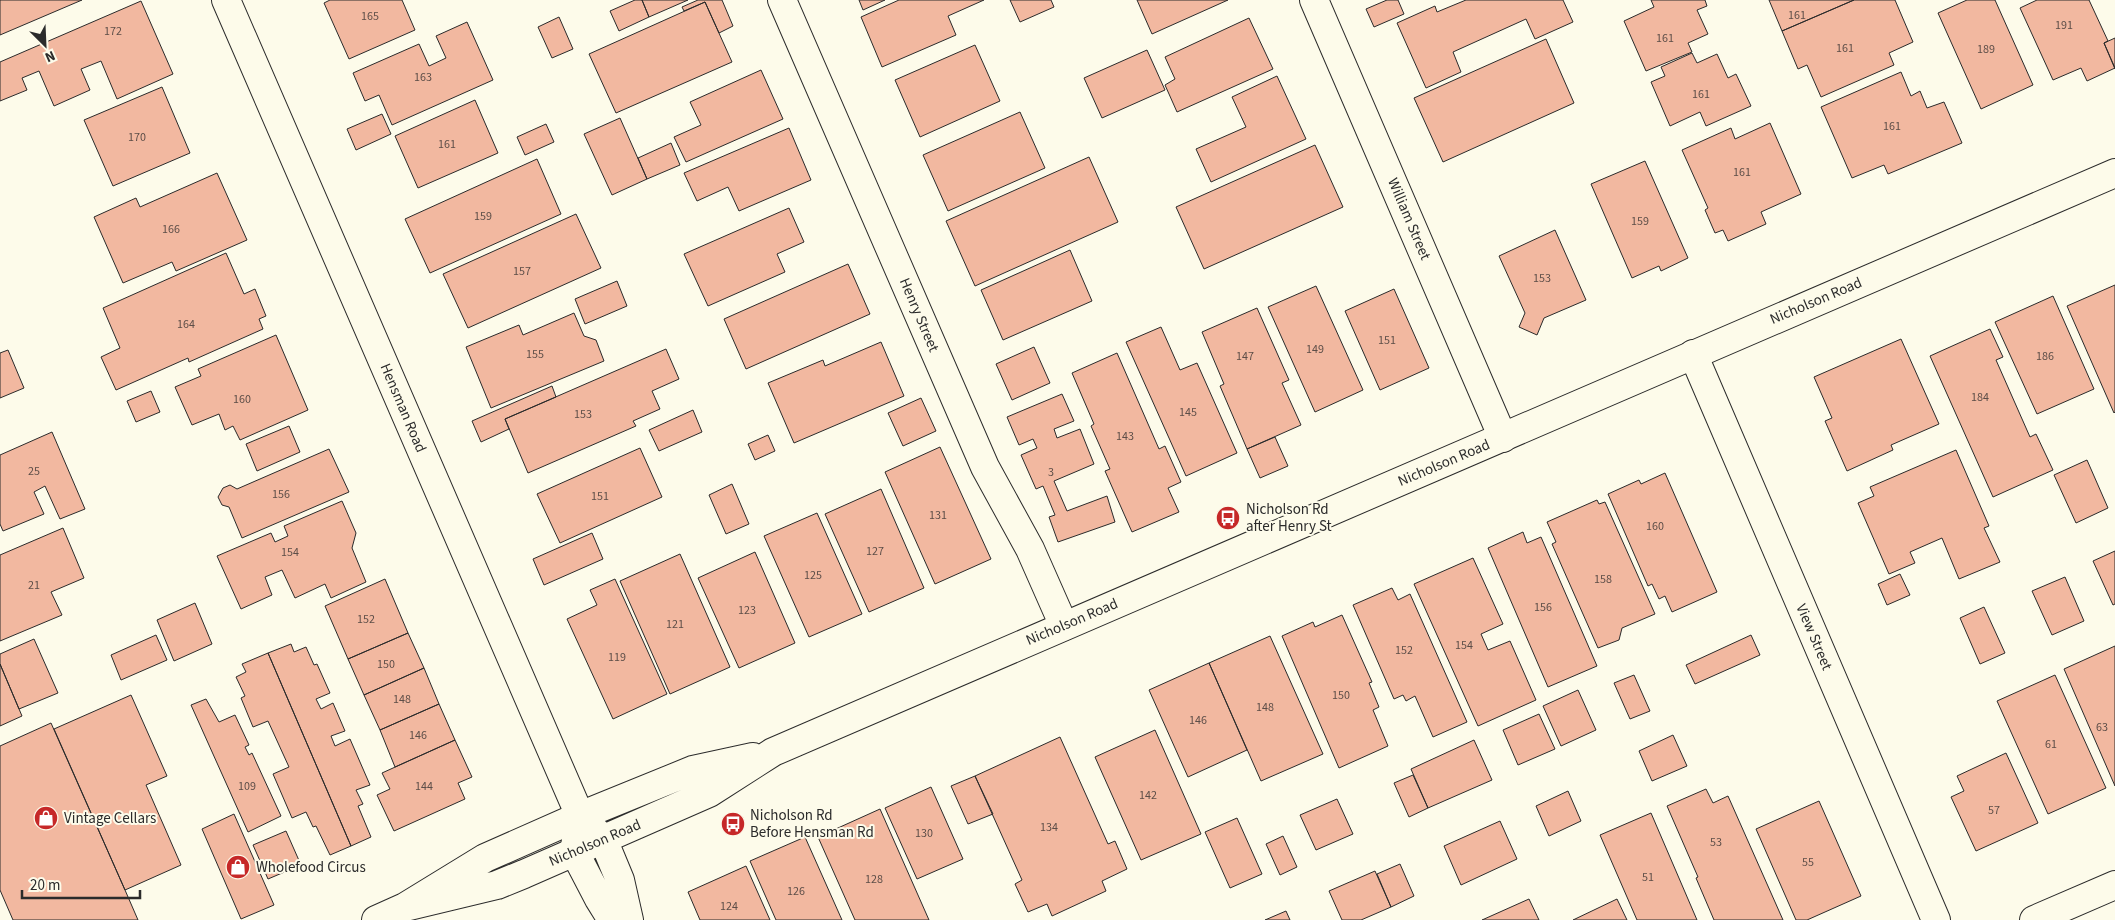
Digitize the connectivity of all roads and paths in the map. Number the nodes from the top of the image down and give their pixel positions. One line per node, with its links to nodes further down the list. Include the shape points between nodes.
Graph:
1 (226, 0): 9 (street, Hensman Road)
2 (782, 0): 7 (street, Henry Street, via 984,467 1030,549)
3 (1314, 0): 6 (street, William Street)
4 (2115, 172): 5 (street, Nicholson Road)
5 (1694, 354): 6 (street, Nicholson Road); 17 (street, View Street)
6 (1503, 438): 7 (street, Nicholson Road)
7 (1064, 626): 8 (street, Nicholson Road)
8 (773, 752): 9 (street, Nicholson Road, via 694,770); 10 (street, Nicholson Road, via 709,794)
9 (580, 816): 10 (street, Hensman Road); 11 (street); 13 (street, Nicholson Road, via 485,858)
10 (603, 839): 11 (street, Nicholson Road); 16 (street, Hensman Road, via 620,880)
11 (574, 851): 13 (street, Nicholson Road, via 497,885); 15 (street)
12 (2115, 885): 18 (street)
13 (405, 907): 14 (street, Nicholson Road)
14 (376, 920)
15 (612, 920)
16 (630, 920)
17 (1936, 920)
18 (2034, 920)

